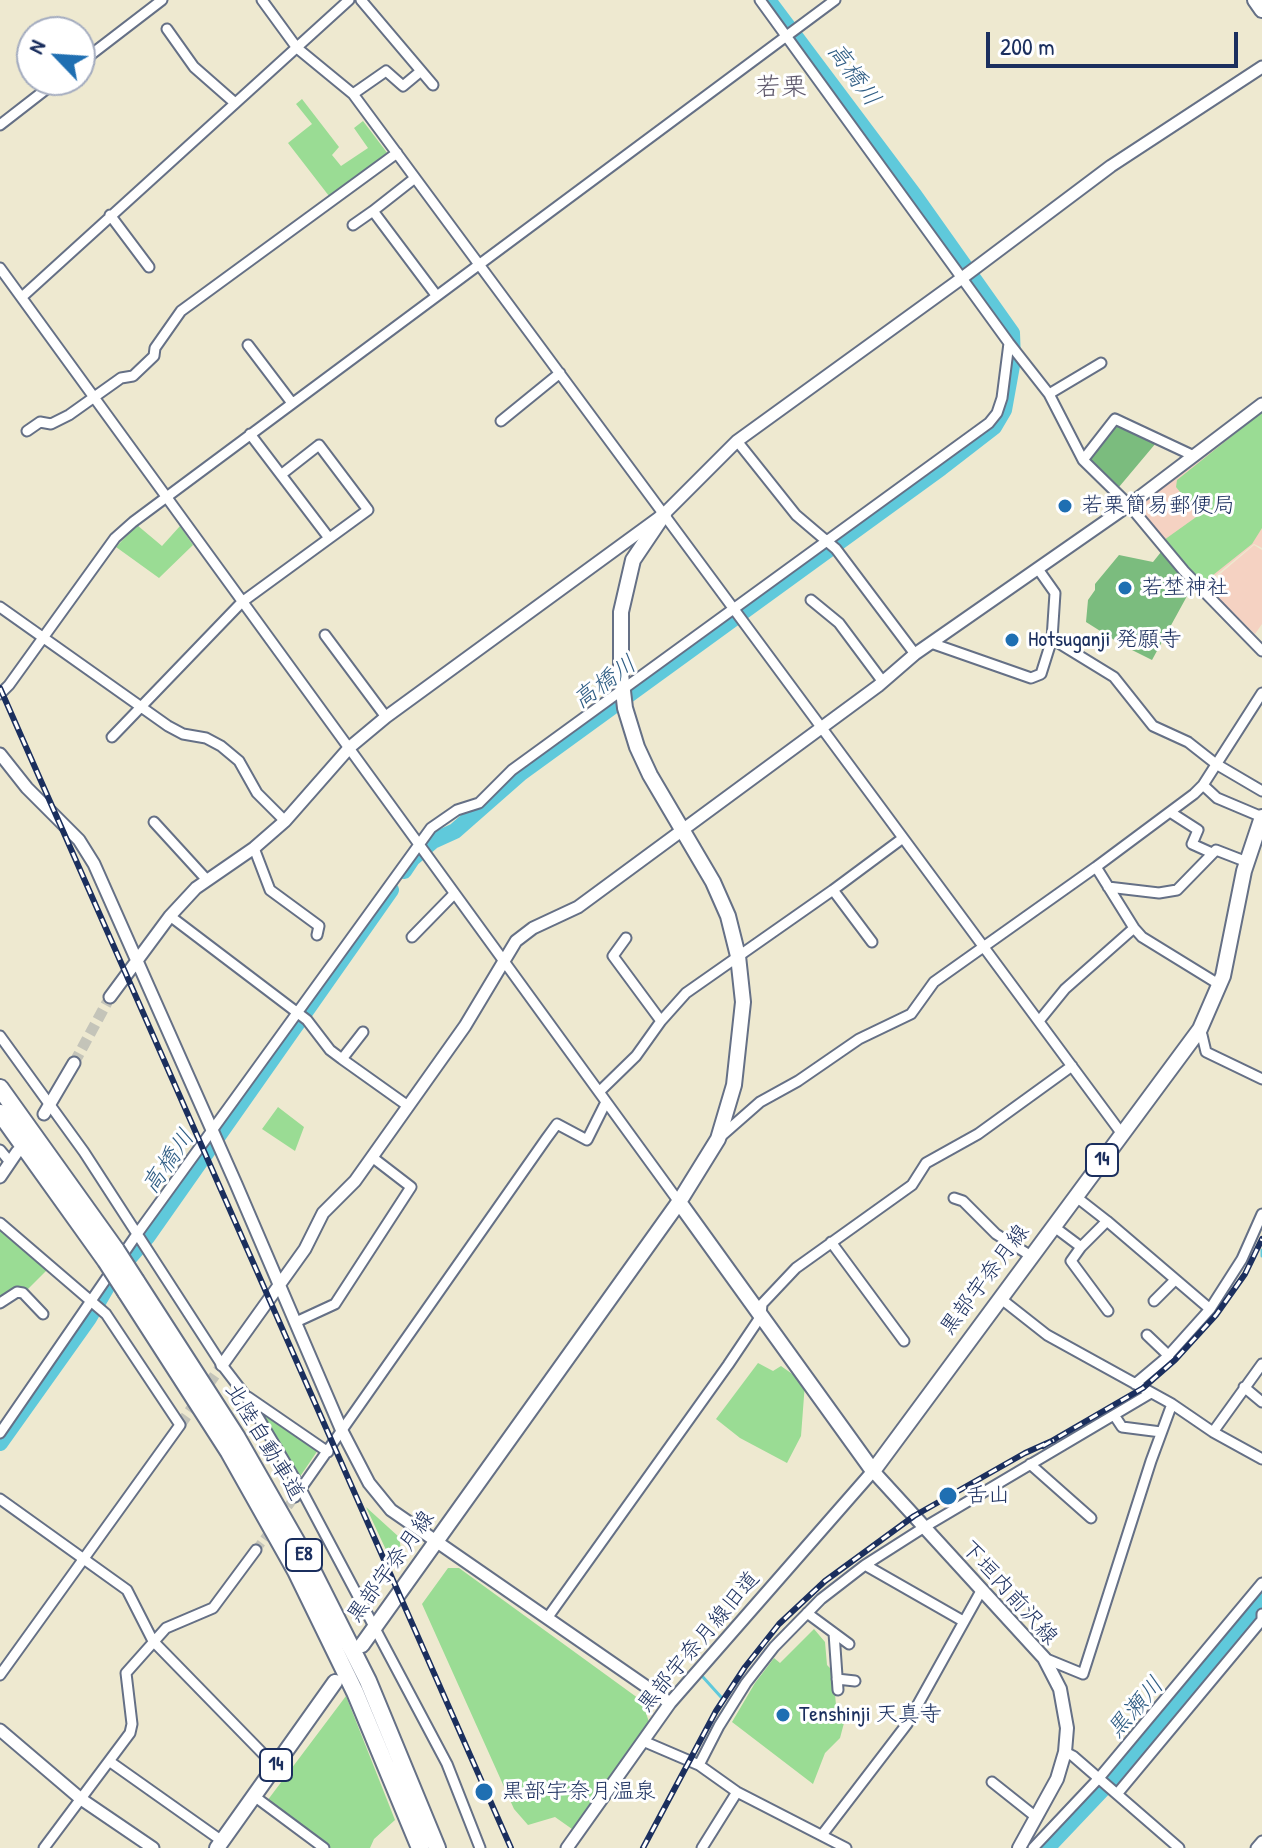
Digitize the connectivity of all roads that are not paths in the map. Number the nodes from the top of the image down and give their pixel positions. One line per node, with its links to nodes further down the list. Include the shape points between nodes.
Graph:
1 (162, 0): 12 (street)
2 (262, 0): 11 (street)
3 (349, 0): 11 (street)
4 (361, 0): 14 (street)
5 (760, 0): 10 (street)
6 (835, 0): 10 (street)
7 (1255, 0): 8 (main road)
8 (1262, 10)
9 (167, 29): 18 (street, via 194,67)
10 (787, 36): 25 (street); 28 (street)
11 (297, 48): 16 (street); 18 (street)
12 (96, 51)
13 (1262, 67): 28 (street, via 1111,166)
14 (421, 71): 15 (street); 16 (street, via 403,86 386,71)
15 (433, 85)
16 (353, 94): 20 (street)
17 (37, 96): 19 (street)
18 (235, 103): 23 (street)
19 (0, 125)
20 (397, 153): 21 (street); 36 (street, via 181,311 154,356 133,376 121,378)
21 (415, 178): 22 (street); 25 (street)
22 (373, 211): 24 (street); 29 (street)
23 (110, 215): 26 (street); 30 (street)
24 (353, 225)
25 (478, 263): 29 (street); 34 (street)
26 (149, 267)
27 (0, 268): 30 (street)
28 (962, 278): 31 (street); 42 (street)
29 (436, 295): 37 (street)
30 (22, 297): 36 (street)
31 (1009, 343): 35 (street); 50 (street, via 1002,398 989,423)
32 (248, 345): 37 (street)
33 (1101, 363): 35 (street)
34 (560, 373): 39 (street); 48 (street)
35 (1049, 394): 44 (street)
36 (95, 398): 40 (street, via 51,424 40,422); 46 (street)
37 (292, 403): 41 (street)
38 (1262, 404): 43 (street)
39 (501, 421)
40 (27, 431)
41 (250, 434): 45 (street); 46 (street)
42 (737, 441): 48 (street); 50 (street, via 796,515)
43 (1194, 456): 44 (street, via 1115,419); 47 (street)
44 (1083, 460): 47 (street)
45 (282, 474): 49 (street); 49 (street, via 319,445 368,510)
46 (164, 497): 53 (street); 57 (street, via 115,538)
47 (1129, 505): 51 (street); 60 (street, via 1184,571)
48 (664, 514): 55 (street); 63 (main road, 黒部宇奈月線, via 633,560 621,612); 67 (street)
49 (329, 538): 53 (street)
50 (826, 540): 55 (street); 61 (street)
51 (1038, 569): 58 (street, via 1055,593); 59 (street)
52 (811, 600): 62 (street, via 839,623)
53 (242, 602): 66 (street); 70 (street)
54 (0, 607): 57 (street)
55 (733, 609): 63 (street); 68 (street)
56 (325, 635): 67 (street)
57 (43, 638): 64 (street); 66 (street)
58 (1052, 639): 59 (street, via 1041,674 1031,678); 72 (street, via 1114,677 1153,726 1188,742)
59 (931, 643): 61 (street)
60 (1260, 644)
61 (915, 654): 62 (street)
62 (883, 682): 68 (street)
63 (623, 689): 79 (main road, 黒部宇奈月線, via 637,747); 81 (street, via 512,770 479,803 443,818)
64 (0, 694)
65 (1260, 699): 72 (street)
66 (142, 706): 69 (street); 77 (street, via 183,734 221,746)
67 (386, 717): 70 (street)
68 (822, 728): 79 (street); 80 (street)
69 (112, 737)
70 (350, 747): 77 (street); 81 (street)
71 (0, 754): 98 (street, via 79,840)
72 (1216, 764): 73 (street); 74 (street)
73 (1203, 785): 75 (street); 76 (street, via 1217,798)
74 (1262, 791)
75 (1170, 812): 83 (street, via 1198,830 1192,844); 85 (street)
76 (1262, 817): 84 (main road, 黒部宇奈月線 / 14)
77 (285, 821): 82 (street)
78 (154, 822): 86 (street)
79 (683, 830): 97 (main road, 黒部宇奈月線, via 728,916); 99 (street, via 578,907 533,928)
80 (903, 838): 88 (street); 96 (street)
81 (417, 844): 89 (street); 102 (street)
82 (254, 848): 86 (street); 92 (street, via 270,890 319,926)
83 (1212, 853): 84 (street, via 1222,850); 87 (street, via 1177,890)
84 (1247, 862): 100 (main road, 黒部宇奈月線 / 14)
85 (1096, 867): 87 (street); 96 (street)
86 (207, 880): 90 (street)
87 (1108, 887): 91 (street)
88 (833, 890): 95 (street); 97 (street)
89 (454, 894): 93 (street); 99 (street)
90 (170, 916): 98 (street); 102 (street)
91 (1134, 928): 100 (street); 104 (street, via 1065,989)
92 (317, 935)
93 (412, 937)
94 (626, 938): 103 (street, via 613,956)
95 (872, 942)
96 (984, 948): 104 (street); 121 (street, via 934,982 911,1014 859,1039 760,1102)
97 (738, 956): 103 (street, via 686,993); 121 (main road, 黒部宇奈月線, via 740,1048)
98 (137, 960): 101 (street); 119 (street)
99 (503, 961): 114 (street); 116 (street)
100 (1220, 985): 106 (main road, 黒部宇奈月線 / 14)
101 (110, 997)
102 (297, 1012): 108 (street); 119 (street)
103 (661, 1021): 114 (street, via 636,1056)
104 (1039, 1021): 110 (street)
105 (363, 1032): 108 (street)
106 (1198, 1032): 111 (street, via 1206,1052); 120 (main road, 黒部宇奈月線 / 14)
107 (0, 1036): 117 (street)
108 (342, 1059): 116 (street)
109 (74, 1063): 117 (street)
110 (1072, 1066): 120 (street); 135 (street, via 978,1134 926,1163 912,1185)
111 (1262, 1079)
112 (0, 1081): 124 (highway)
113 (0, 1088): 124 (highway, 北陸自動車道 / E8)
114 (599, 1092): 115 (street)
115 (606, 1102): 129 (street); 163 (street, via 587,1140 557,1124)
116 (408, 1106): 125 (street)
117 (48, 1109): 134 (street)
118 (0, 1113): 137 (highway, 北陸自動車道 / E8)
119 (213, 1130): 134 (street); 140 (street)
120 (1122, 1134): 127 (main road, 黒部宇奈月線 / 14)
121 (718, 1139): 129 (main road, 黒部宇奈月線)
122 (0, 1150): 123 (street)
123 (14, 1157): 126 (street)
124 (51, 1157): 137 (highway, 北陸自動車道 / E8)
125 (372, 1157): 140 (street, via 323,1213); 150 (street, via 411,1187 335,1304)
126 (0, 1177)
127 (1075, 1196): 131 (street); 133 (main road, 黒部宇奈月線 / 14)
128 (954, 1198): 138 (street)
129 (679, 1202): 149 (main road); 175 (main road, 黒部宇奈月線)
130 (1262, 1214): 146 (street, via 1242,1259)
131 (1107, 1221): 136 (street); 139 (street)
132 (0, 1223): 143 (street)
133 (1053, 1226): 136 (street); 138 (main road, 黒部宇奈月線 / 14)
134 (137, 1234): 143 (street); 155 (street)
135 (831, 1242): 149 (street, via 762,1304); 152 (street)
136 (1081, 1247): 147 (street, via 1071,1261)
137 (111, 1256): 141 (highway, 北陸自動車道 / E8, bridge)
138 (1031, 1256): 142 (main road, 黒部宇奈月線 / 14)
139 (1175, 1280): 144 (street); 146 (street)
140 (280, 1284): 150 (street); 155 (street)
141 (131, 1286): 217 (highway, 北陸自動車道 / E8, via 296,1571 355,1692); 218 (highway, 北陸自動車道 / E8, via 236,1436 308,1562 368,1681)
142 (1000, 1298): 156 (street, via 1047,1335); 170 (main road, 黒部宇奈月線 / 14)
143 (92, 1301): 166 (street); 177 (street, via 180,1425)
144 (1154, 1301)
145 (0, 1303): 148 (street, via 23,1293)
146 (1210, 1309): 153 (street)
147 (1108, 1311)
148 (43, 1314)
149 (761, 1316): 170 (main road); 183 (street)
150 (296, 1322): 163 (street)
151 (1147, 1335): 153 (street)
152 (904, 1341)
153 (1169, 1356): 156 (street)
154 (1262, 1364): 157 (street)
155 (222, 1365): 159 (street)
156 (1135, 1384): 158 (street)
157 (1244, 1387): 160 (street); 165 (street)
158 (1151, 1393): 161 (street); 162 (street)
159 (245, 1395): 167 (street); 171 (street)
160 (1262, 1402)
161 (1172, 1404): 164 (street); 165 (street)
162 (1114, 1415): 164 (street, via 1122,1427); 169 (street)
163 (342, 1431): 167 (street); 175 (street, via 369,1483 391,1510)
164 (1161, 1432): 190 (street, via 1083,1674)
165 (1213, 1432): 168 (street)
166 (0, 1433)
167 (328, 1452): 171 (street)
168 (1262, 1459)
169 (1030, 1464): 173 (street); 174 (street)
170 (873, 1471): 174 (main road, 下垣内前沢線); 196 (street, 黒部宇奈月線旧道)
171 (298, 1493): 185 (street)
172 (0, 1499): 177 (street)
173 (1091, 1518)
174 (923, 1528): 178 (street); 180 (main road, 下垣内前沢線)
175 (438, 1540): 183 (street); 185 (main road, 黒部宇奈月線)
176 (256, 1550): 187 (street, via 213,1608 166,1628)
177 (84, 1560): 187 (street, via 127,1590); 191 (street)
178 (865, 1565): 181 (street); 184 (street)
179 (1262, 1583): 203 (street)
180 (981, 1591): 184 (street); 190 (main road, 下垣内前沢線)
181 (807, 1613): 186 (street); 201 (street, via 746,1683)
182 (1262, 1614): 206 (street)
183 (548, 1617): 196 (street)
184 (963, 1621): 210 (street, via 907,1724)
185 (375, 1626): 189 (main road, 黒部宇奈月線); 219 (street, via 447,1764)
186 (834, 1633): 188 (street); 192 (street)
187 (153, 1641): 200 (street, via 126,1673 132,1724); 202 (street)
188 (849, 1644)
189 (362, 1645)
190 (1044, 1658): 199 (main road, 下垣内前沢線, via 1060,1689)
191 (0, 1675)
192 (837, 1679): 193 (street); 195 (street)
193 (855, 1681)
194 (335, 1682): 202 (main road, 14)
195 (838, 1690)
196 (670, 1703): 198 (street, 黒部宇奈月線旧道)
197 (0, 1730): 208 (street)
198 (643, 1741): 201 (street); 220 (street, 黒部宇奈月線旧道)
199 (1065, 1752): 203 (street); 209 (main road, 下垣内前沢線)
200 (109, 1761): 208 (street); 212 (street)
201 (699, 1765): 205 (street)
202 (275, 1766): 207 (main road, 14)
203 (1099, 1778): 206 (street); 224 (street)
204 (992, 1782): 209 (street)
205 (737, 1792): 210 (street); 221 (street)
206 (1115, 1792): 225 (street)
207 (254, 1796): 212 (main road, 14); 216 (street)
208 (81, 1799): 214 (street); 215 (street)
209 (1036, 1817): 223 (main road, 下垣内前沢線)
210 (822, 1835): 213 (street)
211 (1262, 1841): 226 (street)
212 (219, 1844)
213 (831, 1845): 222 (street)
214 (44, 1848)
215 (153, 1848)
216 (324, 1848)
217 (420, 1848)
218 (437, 1848)
219 (480, 1848)
220 (567, 1848)
221 (702, 1848)
222 (846, 1848)
223 (1019, 1848)
224 (1033, 1848)
225 (1179, 1848)
226 (1256, 1848)

